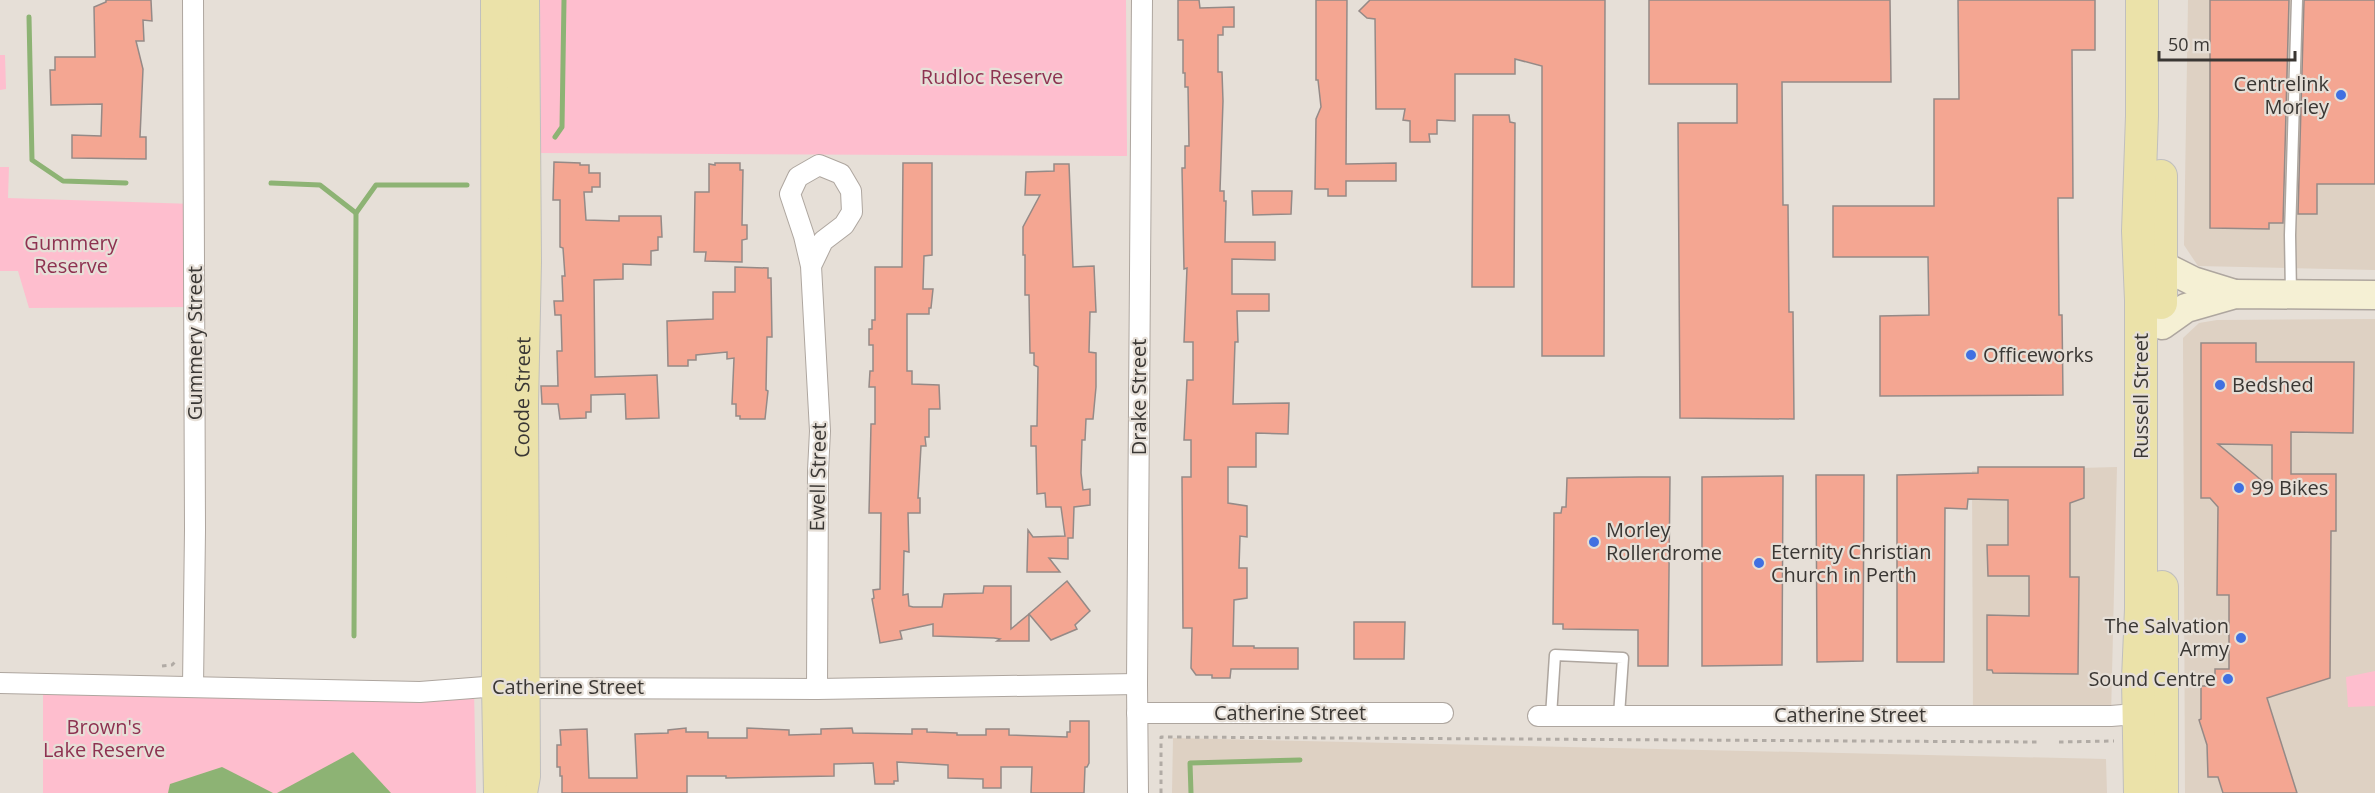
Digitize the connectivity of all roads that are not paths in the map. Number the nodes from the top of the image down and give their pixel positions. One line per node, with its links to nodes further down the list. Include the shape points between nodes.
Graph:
1 (193, 0): 16 (street, Gummery Street)
2 (497, 0): 17 (main road, Coode Street)
3 (523, 0): 17 (main road, Coode Street, via 525,239)
4 (1142, 0): 15 (street, Drake Street)
5 (2142, 0): 13 (main road, Russell Street, via 2138,231)
6 (2163, 0): 9 (main road, Russell Street)
7 (2297, 0): 11 (lane)
8 (811, 266): 8 (street, Ewell Street, via 790,194 798,177 819,165 841,174 851,191 852,212 844,225 824,241); 18 (street, Ewell Street, via 820,431)
9 (2161, 266): 10 (street); 13 (main road, Russell Street)
10 (2235, 294): 11 (street); 13 (street, via 2186,308)
11 (2291, 294): 12 (street)
12 (2375, 295)
13 (2155, 308): 23 (main road, Russell Street)
14 (0, 682): 16 (street, Catherine Street)
15 (1137, 684): 18 (street, Catherine Street); 19 (street, Drake Street)
16 (193, 686): 17 (street, Catherine Street, via 420,692)
17 (511, 687): 18 (street, Catherine Street); 24 (main road, Coode Street); 25 (main road, Coode Street, via 524,776)
18 (817, 689)
19 (1137, 713): 20 (street, Catherine Street); 26 (street, Drake Street)
20 (1443, 713)
21 (1545, 716): 22 (street, Catherine Street); 22 (lane, via 1555,655 1623,658)
22 (1619, 716): 23 (street, Catherine Street, via 2111,716)
23 (2142, 722): 27 (main road, Russell Street); 28 (main road, Russell Street)
24 (500, 793)
25 (521, 793)
26 (1138, 793)
27 (2140, 793)
28 (2162, 793)

